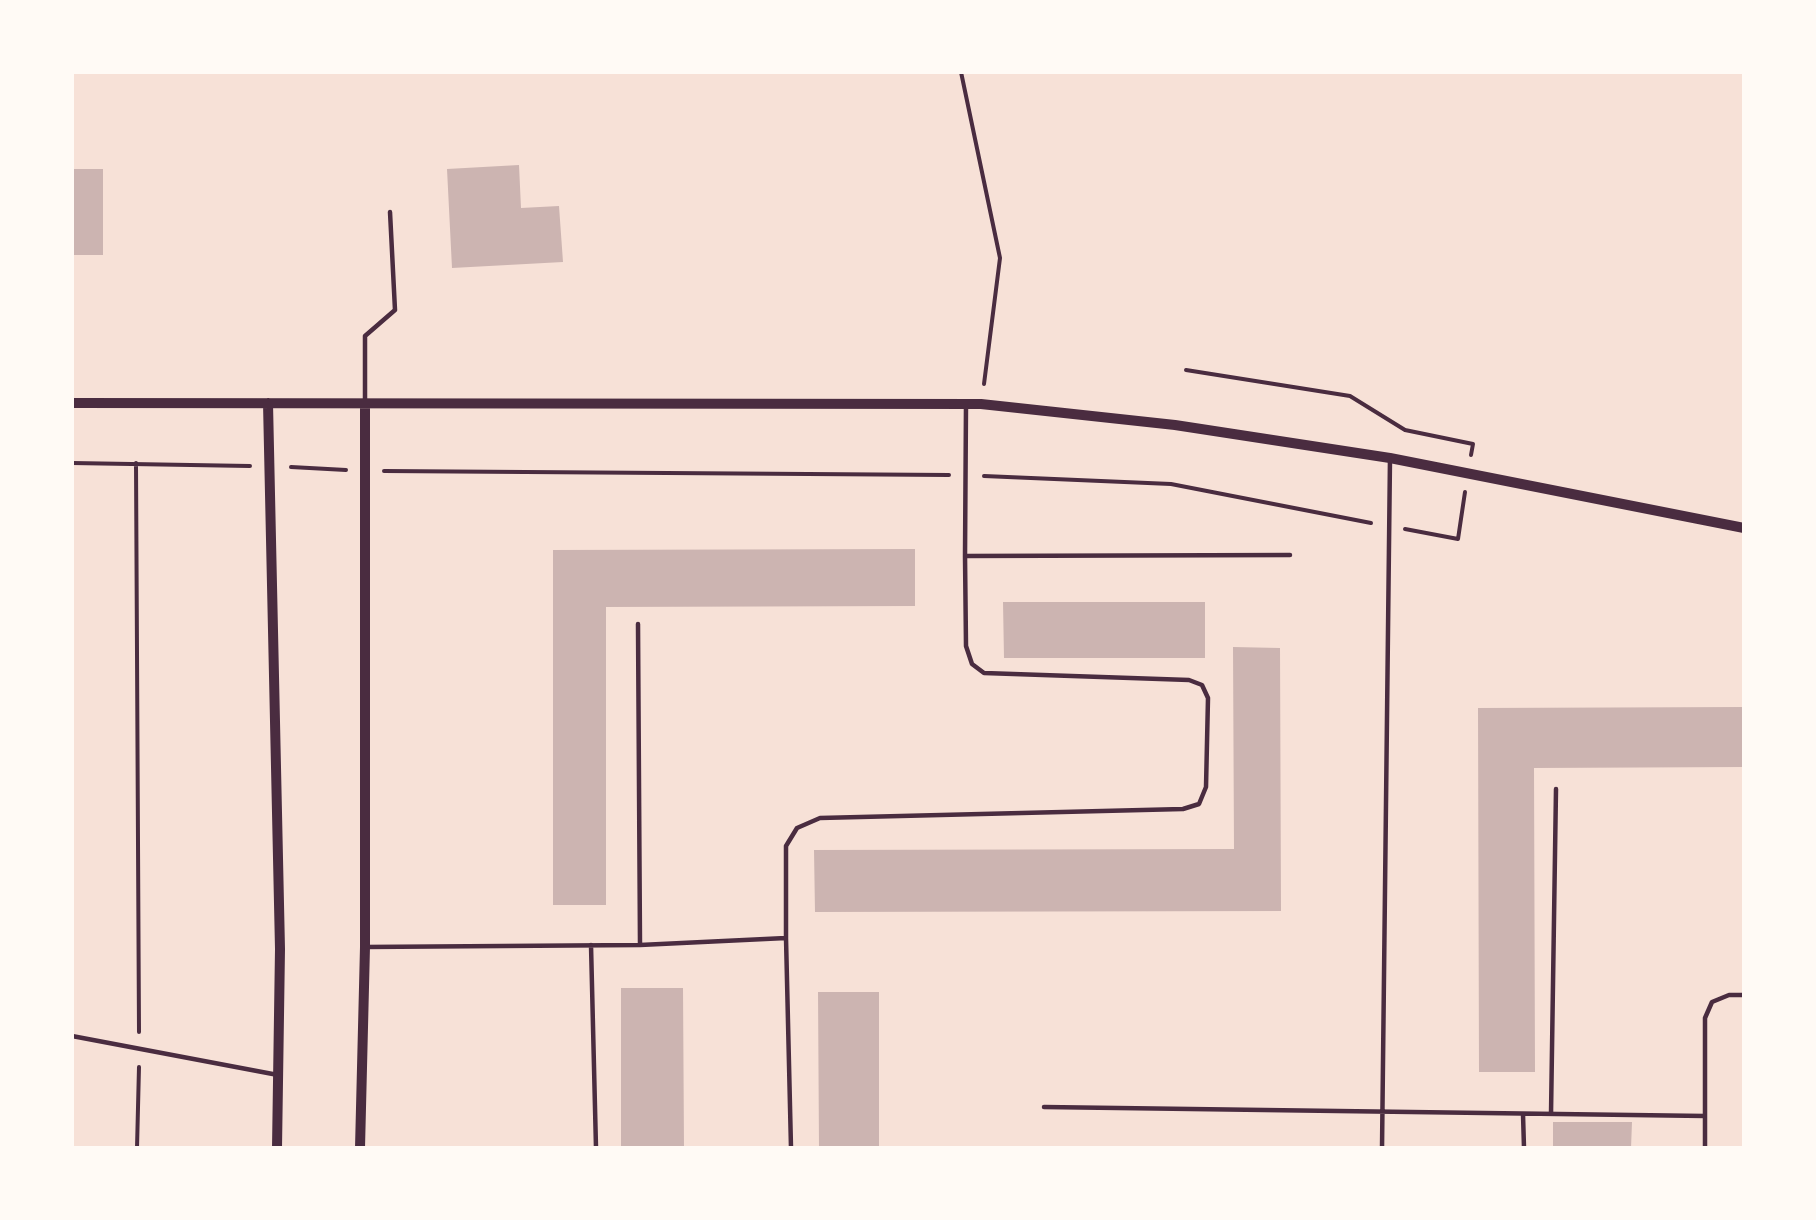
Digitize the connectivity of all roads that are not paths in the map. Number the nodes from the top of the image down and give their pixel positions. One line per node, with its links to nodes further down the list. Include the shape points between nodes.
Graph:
1 (390, 212): 4 (lane, via 395,310 365,336)
2 (72, 403): 3 (street)
3 (268, 403): 4 (street); 18 (street, via 280,949)
4 (365, 403): 5 (street); 15 (street)
5 (966, 403): 6 (street, via 1175,425); 9 (lane)
6 (1390, 458): 7 (street); 20 (lane)
7 (1744, 528)
8 (1290, 555): 9 (lane)
9 (965, 556): 12 (lane, via 966,646 972,664 984,673 1189,680 1202,685 1208,699 1206,788 1199,804 1183,809 819,818 797,828 786,846)
10 (638, 624): 14 (lane)
11 (1556, 789): 22 (lane)
12 (786, 938): 14 (lane); 27 (lane)
13 (591, 945): 14 (lane); 15 (lane); 26 (lane)
14 (640, 945)
15 (365, 946): 25 (street)
16 (1744, 995): 23 (lane, via 1729,995 1712,1002 1705,1018)
17 (72, 1036): 18 (lane)
18 (278, 1075): 24 (street)
19 (1044, 1107): 20 (lane)
20 (1382, 1112): 21 (lane); 28 (lane)
21 (1523, 1114): 22 (lane); 29 (lane)
22 (1551, 1114): 23 (lane)
23 (1705, 1116): 30 (lane)
24 (276, 1148)
25 (360, 1148)
26 (596, 1148)
27 (791, 1148)
28 (1382, 1148)
29 (1524, 1148)
30 (1705, 1148)

